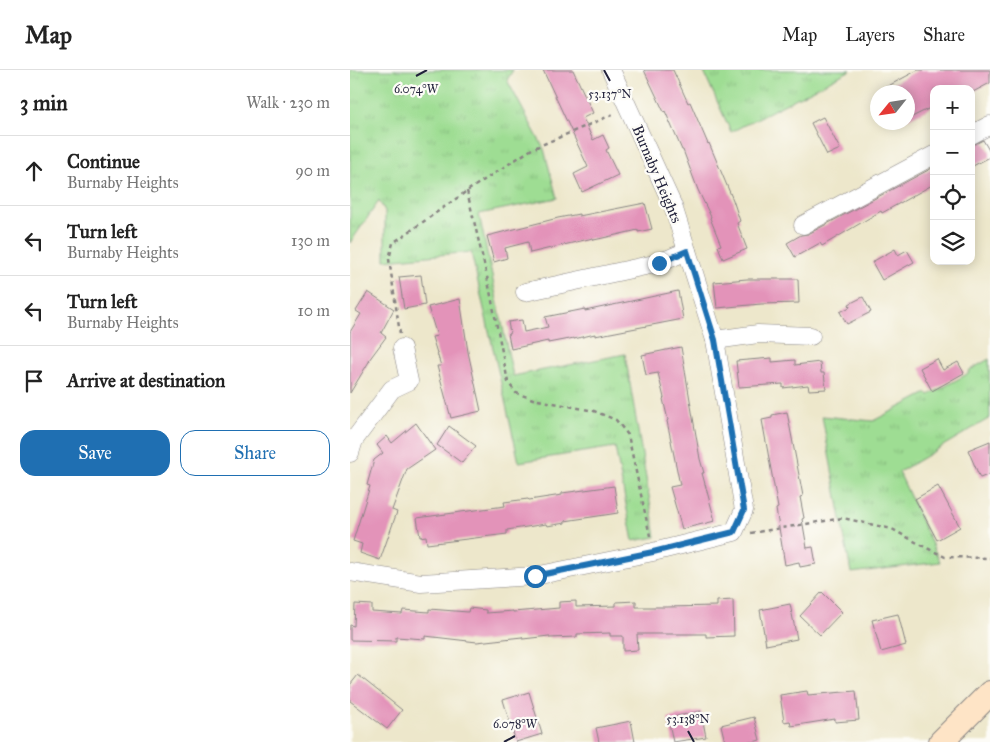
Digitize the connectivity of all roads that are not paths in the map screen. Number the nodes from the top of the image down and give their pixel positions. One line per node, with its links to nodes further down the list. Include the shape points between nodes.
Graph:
1 (611, 70): 6 (street, Burnaby Heights, via 673,206)
2 (990, 126): 3 (street)
3 (975, 134)
4 (930, 157): 5 (street)
5 (803, 225)
6 (687, 251): 7 (street, via 659,263); 9 (street, Burnaby Heights)
7 (525, 292)
8 (811, 336): 9 (street, via 758,334)
9 (715, 340): 12 (street, Burnaby Heights, via 744,510 734,532 535,576 421,583)
10 (402, 348): 11 (street, via 409,380 392,389 354,440)
11 (350, 453)
12 (350, 572)
13 (990, 693): 14 (main road)
14 (941, 742)

